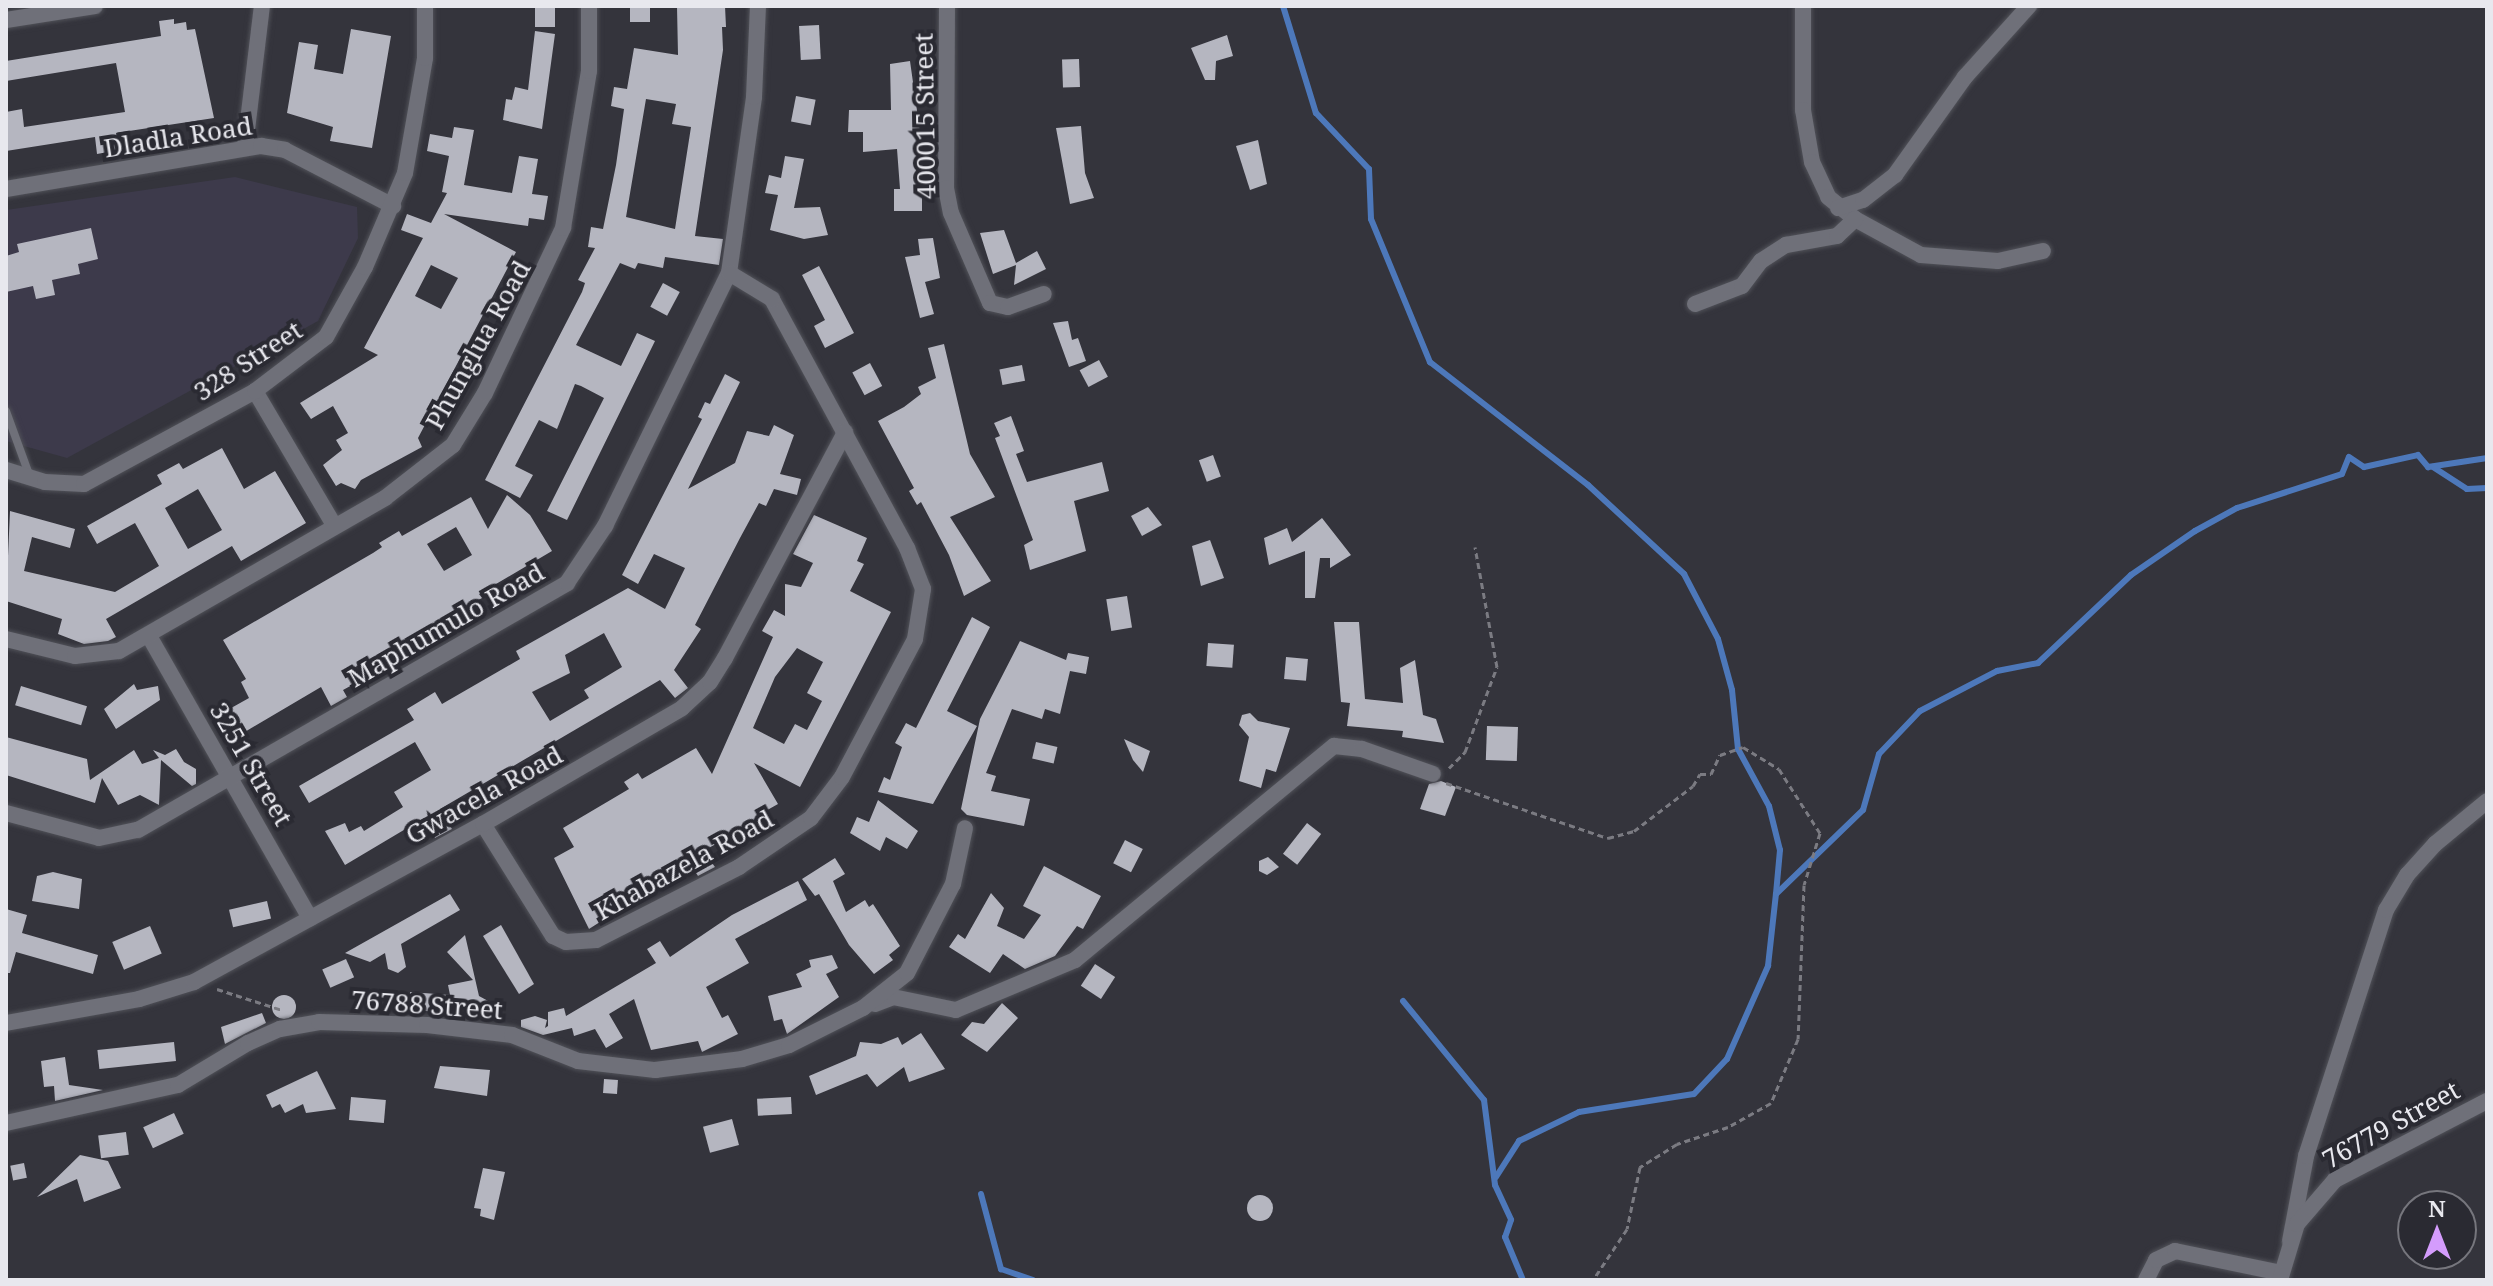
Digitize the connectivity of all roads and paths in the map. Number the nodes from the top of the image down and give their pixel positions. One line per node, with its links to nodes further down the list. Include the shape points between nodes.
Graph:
1 (95, 6): 9 (street)
2 (262, 6): 10 (street)
3 (425, 6): 12 (street, 328 Street, via 416,124)
4 (589, 6): 24 (street, Phunglua Road, via 589,71 574,180 551,263 453,445 385,498)
5 (758, 6): 16 (street, Maphumulo Road, via 754,97)
6 (947, 6): 17 (street, 400015 Street, via 946,188 951,213 990,303 1008,307)
7 (1803, 6): 13 (street, via 1801,78 1808,142 1819,181)
8 (2029, 6): 13 (street, via 1965,77 1895,175 1863,200)
9 (6, 20)
10 (245, 146): 11 (street, Dladla Road); 12 (street, Dladla Road, via 285,150)
11 (6, 189)
12 (393, 206): 19 (street, 328 Street, via 326,337)
13 (1838, 208): 14 (street)
14 (1855, 219): 15 (street, via 1921,255 1998,261); 18 (street, via 1837,236 1786,245 1729,294)
15 (2043, 251)
16 (729, 273): 21 (street, Khabazela Road, via 772,299); 29 (street, Maphumulo Road, via 605,526 567,583)
17 (1044, 294)
18 (1695, 304)
19 (255, 391): 23 (street, 328 Street, via 84,484); 24 (street)
20 (6, 411): 23 (lane)
21 (845, 432): 32 (street, Gwacela Road, via 710,682 682,708); 32 (street, Khabazela Road, via 917,569 923,610 915,639 874,718 818,811 785,840 739,867 639,921 578,943 553,936 545,927)
22 (6, 470): 23 (street, 328 Street)
23 (31, 478)
24 (334, 525): 26 (street, Phunglua Road)
25 (1475, 547): 28 (path, via 1497,667 1465,752 1445,772 1436,769)
26 (149, 636): 27 (street, Phunglua Road, via 99,656 75,656); 29 (street, 3251 Street)
27 (6, 639)
28 (1433, 774): 36 (street, via 1362,749 1334,746 1075,960 956,1010 893,997); 43 (path, via 1608,838 1634,831 1693,786 1700,774 1711,774 1720,755 1743,747 1779,769 1820,833 1804,885 1798,1039 1771,1103 1728,1127 1677,1144 1640,1167 1627,1229)
29 (231, 775): 31 (street, Maphumulo Road, via 118,837 77,834); 34 (street, 3251 Street)
30 (2487, 801): 41 (street, via 2435,844 2407,875 2386,910 2306,1156)
31 (6, 813)
32 (483, 824): 34 (street, Gwacela Road)
33 (965, 828): 36 (street, 76788 Street, via 953,884 927,941 907,973)
34 (310, 918): 35 (street, Gwacela Road)
35 (194, 982): 37 (path); 38 (street, Gwacela Road, via 139,999)
36 (863, 1008): 40 (street, 76788 Street, via 789,1045 742,1059 655,1070 578,1061 512,1035 427,1025 319,1022 280,1029 248,1043 178,1085)
37 (291, 1013)
38 (6, 1023)
39 (2487, 1101): 41 (street, 76779 Street, via 2335,1180 2311,1202)
40 (6, 1123)
41 (2290, 1241): 42 (street, 76779 Street)
42 (2281, 1276): 44 (street, via 2175,1251 2156,1260)
43 (1593, 1280)
44 (2146, 1280)

